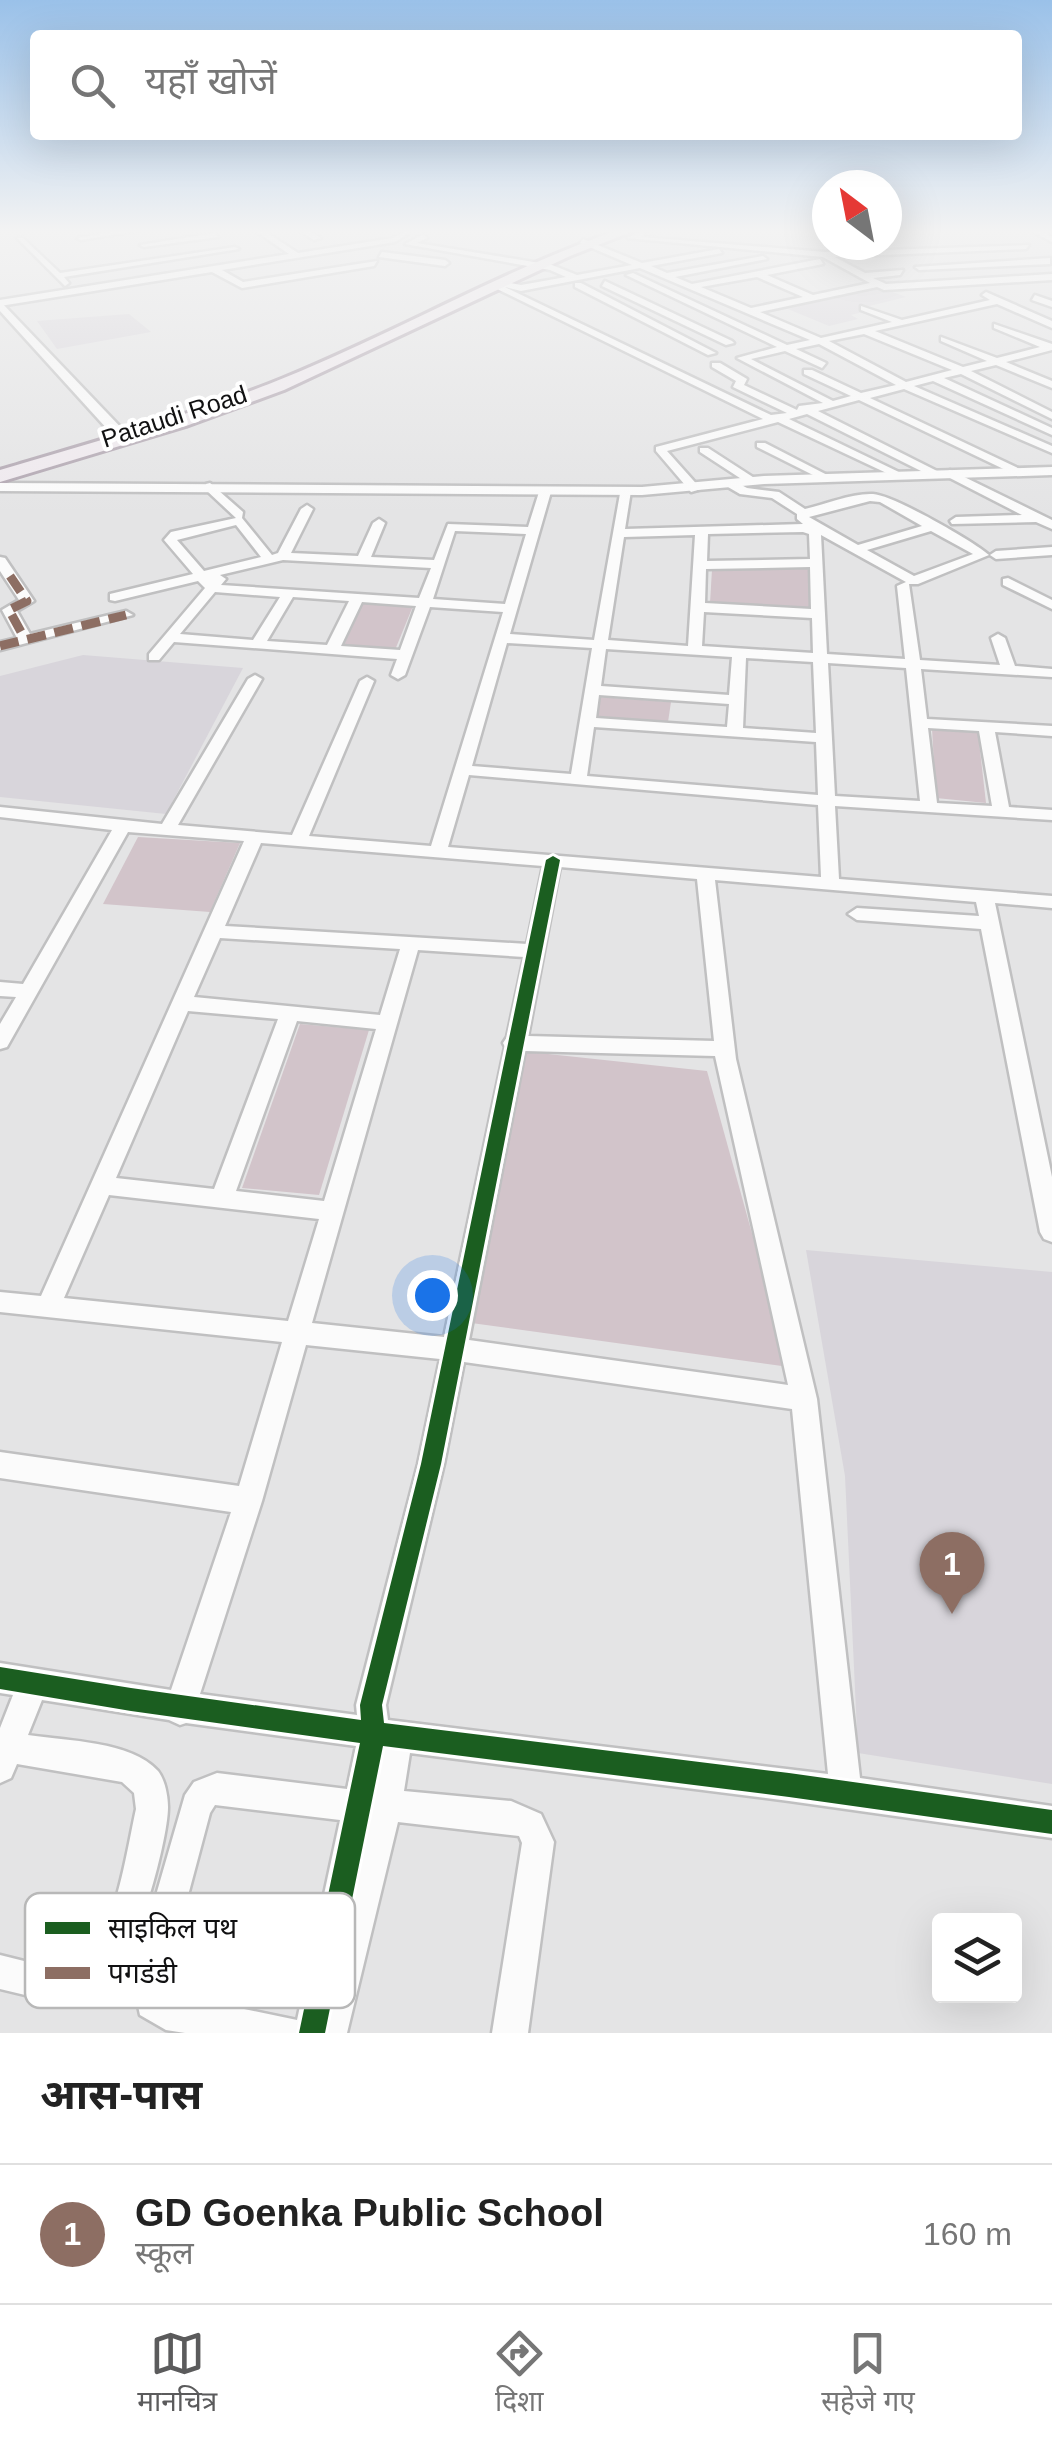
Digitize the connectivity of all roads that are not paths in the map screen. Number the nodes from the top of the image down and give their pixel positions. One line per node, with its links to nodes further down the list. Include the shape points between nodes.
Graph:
1 (20, 325): 35 (street)
2 (410, 325): 35 (main road, via 265,391)
3 (588, 325): 25 (street)
4 (653, 325): 27 (street, via 744,382)
5 (690, 325): 15 (street)
6 (739, 325): 16 (street)
7 (783, 325): 14 (street)
8 (891, 325): 11 (street)
9 (948, 325): 12 (street)
10 (998, 330): 17 (street)
11 (866, 331): 12 (street); 14 (street)
12 (886, 339): 22 (street)
13 (972, 339): 19 (street, via 949,341)
14 (821, 341): 16 (street); 26 (street)
15 (729, 344)
16 (788, 347): 21 (street); 30 (street, via 742,358)
17 (1051, 347): 18 (street)
18 (1028, 352): 19 (street); 20 (street)
19 (995, 360): 22 (street); 28 (street)
20 (1052, 362)
21 (822, 365)
22 (959, 369): 24 (street); 32 (street)
23 (808, 372): 29 (street)
24 (931, 376): 26 (street); 34 (street)
25 (696, 381): 27 (street, via 721,378); 33 (street)
26 (902, 383): 29 (street); 38 (street)
27 (737, 385): 31 (street)
28 (1052, 386)
29 (856, 395): 30 (street); 39 (street)
30 (829, 402): 31 (street)
31 (797, 410): 33 (street); 42 (street)
32 (1052, 416)
33 (772, 417): 43 (street); 49 (street, via 660,449)
34 (1052, 432)
35 (121, 436): 41 (main road)
36 (761, 445): 44 (street)
37 (704, 450): 45 (street)
38 (1052, 450)
39 (1018, 472): 40 (street); 42 (street)
40 (1052, 472)
41 (0, 473)
42 (942, 474): 43 (street); 55 (street)
43 (899, 475): 44 (street)
44 (827, 478): 45 (street)
45 (753, 481): 46 (street)
46 (732, 484): 49 (street); 53 (street, via 774,494)
47 (0, 487): 48 (street)
48 (210, 487): 51 (street); 54 (street)
49 (694, 489): 50 (street)
50 (625, 491): 51 (street); 62 (street)
51 (544, 492): 60 (street)
52 (307, 509): 67 (street)
53 (803, 514): 59 (street, via 876,498); 63 (street)
54 (238, 515)
55 (1038, 518): 56 (street); 58 (street)
56 (956, 521)
57 (379, 523): 68 (street)
58 (1052, 525)
59 (934, 526): 63 (street); 63 (street, via 984,554 913,581)
60 (532, 530): 71 (street, via 451,530); 88 (street)
61 (702, 530): 62 (street); 70 (street, via 810,529); 72 (street)
62 (618, 533): 95 (street)
63 (857, 550)
64 (1052, 551): 65 (street)
65 (1026, 553): 66 (street); 73 (street)
66 (996, 556)
67 (276, 558): 68 (street); 74 (street); 75 (street, via 238,521 172,537)
68 (363, 560): 71 (street)
69 (0, 561): 76 (street)
70 (816, 563): 72 (street); 89 (street)
71 (439, 564): 85 (street)
72 (700, 566): 87 (street)
73 (1052, 566)
74 (226, 569): 75 (street); 80 (street)
75 (202, 575): 80 (street); 83 (street)
76 (5, 578): 94 (street, via 27,601 8,610)
77 (1008, 582): 82 (street)
78 (904, 586): 104 (street)
79 (1052, 587): 82 (street)
80 (212, 588): 81 (street); 91 (street)
81 (288, 594): 84 (street); 96 (street)
82 (1032, 594): 86 (street)
83 (115, 597)
84 (357, 598): 85 (street); 98 (street)
85 (424, 602): 88 (street); 101 (street)
86 (1052, 605)
87 (697, 607): 89 (street); 99 (street)
88 (509, 608): 92 (street)
89 (818, 614): 103 (street)
90 (126, 615): 94 (street)
91 (172, 638): 96 (street); 102 (street)
92 (501, 638): 95 (street); 118 (street)
93 (998, 638): 105 (street)
94 (25, 639): 97 (street)
95 (602, 644): 99 (street); 110 (street)
96 (257, 645): 98 (street)
97 (0, 646)
98 (332, 650): 101 (street)
99 (695, 650): 100 (street)
100 (739, 653): 103 (street); 111 (street)
101 (404, 655): 107 (street)
102 (154, 657)
103 (821, 658): 104 (street); 117 (street)
104 (912, 664): 105 (street); 113 (street)
105 (1009, 670): 106 (street)
106 (1052, 673)
107 (398, 675)
108 (255, 679): 126 (street)
109 (367, 682): 128 (street)
110 (594, 690): 111 (street); 112 (street)
111 (736, 700): 115 (street)
112 (588, 722): 115 (street); 119 (street)
113 (918, 723): 114 (street); 121 (street)
114 (986, 728): 116 (street); 123 (street)
115 (735, 732): 117 (street)
116 (1052, 732)
117 (824, 738): 120 (street)
118 (462, 770): 119 (street); 129 (street)
119 (578, 779): 120 (street)
120 (831, 801): 121 (street); 132 (street)
121 (928, 806): 123 (street)
122 (0, 812): 125 (street)
123 (1001, 812): 124 (street)
124 (1052, 816)
125 (124, 826): 126 (street); 141 (street)
126 (167, 830): 127 (street)
127 (254, 837): 128 (street); 137 (street)
128 (298, 840): 129 (street)
129 (438, 852): 130 (street)
130 (554, 860): 131 (street); 139 (street)
131 (705, 874): 132 (street); 147 (street)
132 (830, 884): 133 (street)
133 (984, 896): 134 (street); 136 (street)
134 (1052, 902)
135 (856, 914): 136 (street)
136 (989, 923): 151 (street)
137 (213, 931): 138 (street); 142 (street)
138 (410, 946): 139 (street); 144 (street)
139 (533, 951): 146 (street)
140 (0, 989): 141 (street)
141 (29, 991): 145 (street)
142 (181, 1003): 143 (street); 148 (street)
143 (290, 1014): 144 (street); 149 (street)
144 (386, 1023): 150 (street)
145 (0, 1042)
146 (513, 1043): 147 (street); 155 (street)
147 (724, 1049): 156 (street)
148 (100, 1185): 149 (street); 153 (street)
149 (222, 1199): 150 (street)
150 (329, 1212): 154 (street)
151 (1052, 1232)
152 (0, 1302): 153 (street)
153 (48, 1307): 154 (street)
154 (296, 1332): 155 (street); 158 (street)
155 (454, 1350): 156 (street); 162 (street, via 371,1704)
156 (804, 1398): 164 (street)
157 (0, 1465): 158 (street)
158 (248, 1502): 161 (street)
159 (0, 1678): 160 (street)
160 (33, 1684): 161 (street); 163 (street)
161 (180, 1710): 162 (street)
162 (385, 1734): 164 (street); 165 (street)
163 (4, 1757): 167 (street, via 129,1767 149,1785 152,1809)
164 (845, 1789): 166 (street)
165 (372, 1806): 168 (street, via 218,1788 205,1793); 169 (street); 170 (street); 179 (street, via 511,1817 530,1825 538,1842)
166 (1052, 1822)
167 (130, 1893)
168 (172, 1893)
169 (349, 1893)
170 (355, 1896)
171 (0, 1972): 172 (street)
172 (25, 1977)
173 (160, 2008): 176 (street)
174 (319, 2008): 177 (street)
175 (334, 2008): 178 (street)
176 (285, 2033)
177 (312, 2033)
178 (329, 2033)
179 (510, 2033)

